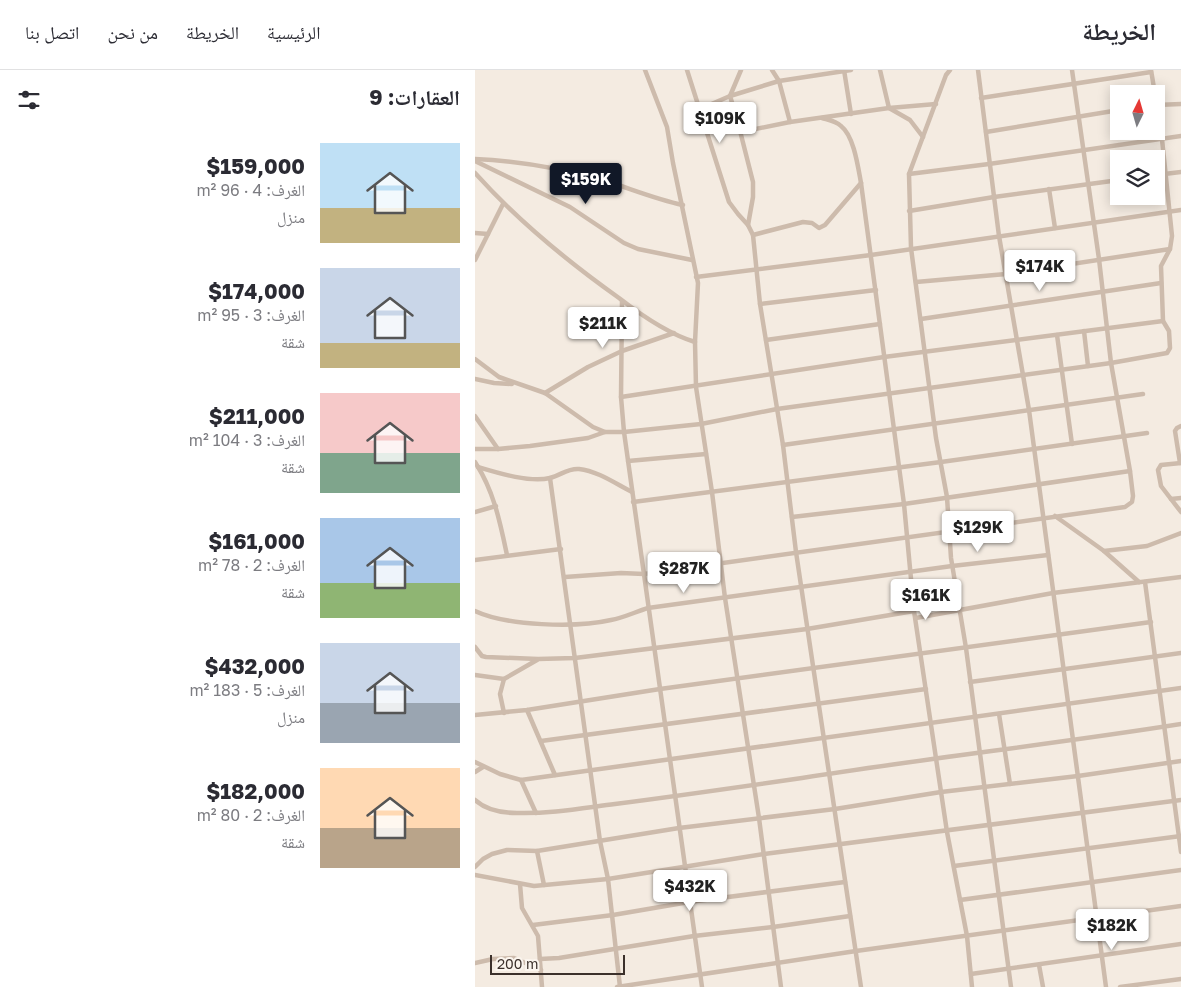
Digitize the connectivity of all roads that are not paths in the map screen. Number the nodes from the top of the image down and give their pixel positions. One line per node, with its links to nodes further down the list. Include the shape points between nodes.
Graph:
1 (645, 70): 47 (street, via 667,127)
2 (687, 70): 21 (street)
3 (741, 70): 15 (street)
4 (772, 70): 12 (street)
5 (851, 70): 10 (street)
6 (880, 70): 20 (street)
7 (950, 70): 17 (street)
8 (978, 70): 16 (street)
9 (1072, 70): 13 (street)
10 (844, 71): 12 (street); 23 (street)
11 (1151, 71): 13 (street); 14 (street)
12 (779, 81): 15 (street); 26 (street)
13 (1074, 85): 16 (street); 24 (street)
14 (1153, 85)
15 (730, 96): 21 (street); 27 (street)
16 (981, 98): 28 (street)
17 (936, 104): 20 (street); 30 (street)
18 (1165, 104): 19 (street)
19 (1181, 104)
20 (889, 108): 23 (street); 30 (street, via 909,120)
21 (700, 109): 52 (street, via 729,202)
22 (1110, 111): 24 (street)
23 (851, 114): 25 (street)
24 (1078, 116): 28 (street); 34 (street)
25 (823, 118): 26 (street); 42 (street, via 843,127 848,135)
26 (790, 122): 27 (street)
27 (741, 132): 52 (street, via 753,182)
28 (985, 132): 36 (street)
29 (1181, 136): 31 (street)
30 (923, 137): 39 (street)
31 (1165, 139)
32 (1155, 140): 34 (street)
33 (1162, 140): 40 (street)
34 (1082, 150): 36 (street); 43 (street)
35 (475, 160): 47 (street, via 519,162 563,170); 63 (street, via 570,207 638,250)
36 (989, 164): 39 (street); 45 (street)
37 (1181, 172): 40 (street)
38 (475, 173): 46 (street)
39 (909, 174): 49 (street)
40 (1166, 174): 50 (street)
41 (1110, 181): 43 (street)
42 (861, 183): 56 (street, via 822,227 803,222); 60 (street)
43 (1087, 184): 44 (street); 51 (street)
44 (1049, 189): 45 (street); 53 (street)
45 (994, 196): 49 (street); 57 (street)
46 (503, 204): 55 (street); 71 (street, via 575,266)
47 (683, 205): 63 (street)
48 (1181, 210): 50 (street)
49 (909, 211): 58 (street)
50 (1170, 211): 51 (street); 59 (street, via 1172,236)
51 (1093, 222): 53 (street); 61 (street)
52 (748, 224): 56 (street)
53 (1055, 228): 57 (street)
54 (475, 233): 55 (street)
55 (488, 234): 62 (street)
56 (753, 236): 64 (street)
57 (999, 236): 58 (street); 65 (street)
58 (911, 248): 60 (street); 67 (street)
59 (1169, 249): 61 (street); 68 (street, via 1162,265)
60 (871, 255): 64 (street); 69 (street)
61 (1099, 259): 65 (street); 70 (street)
62 (475, 260)
63 (692, 260): 66 (street)
64 (756, 269): 66 (street); 72 (street)
65 (1006, 274): 67 (street); 73 (street)
66 (697, 277): 83 (street)
67 (916, 282): 74 (street)
68 (1161, 284): 70 (street); 75 (street)
69 (876, 290): 72 (street); 76 (street)
70 (1103, 293): 73 (street); 77 (street)
71 (622, 301): 79 (street, via 643,317); 84 (street)
72 (760, 304): 81 (street)
73 (1012, 306): 74 (street); 82 (street)
74 (921, 319): 85 (street)
75 (1163, 321): 77 (street); 88 (street, via 1169,330 1169,351)
76 (880, 324): 81 (street); 86 (street)
77 (1107, 328): 78 (street); 88 (street)
78 (1084, 331): 80 (street); 89 (street)
79 (674, 333): 83 (street); 84 (street)
80 (1057, 335): 82 (street); 90 (street)
81 (766, 340): 91 (street)
82 (1017, 341): 85 (street); 92 (street)
83 (695, 342): 95 (street)
84 (622, 351): 98 (street, via 588,367); 100 (street)
85 (925, 352): 86 (street); 96 (street)
86 (884, 357): 91 (street); 97 (street)
87 (475, 359): 94 (street, via 499,377)
88 (1111, 363): 89 (street); 101 (street)
89 (1088, 366): 90 (street)
90 (1061, 370): 92 (street); 102 (street)
91 (772, 375): 95 (street); 103 (street)
92 (1023, 376): 96 (street); 104 (street)
93 (475, 379): 94 (street)
94 (518, 384): 98 (street)
95 (696, 387): 100 (street); 107 (street)
96 (930, 388): 97 (street); 106 (street)
97 (889, 393): 103 (street); 109 (street)
98 (545, 394): 110 (street)
99 (1143, 394): 101 (street)
100 (621, 397): 111 (street)
101 (1117, 398): 102 (street); 113 (street)
102 (1066, 405): 104 (street); 114 (street)
103 (777, 409): 107 (street); 115 (street)
104 (1029, 410): 106 (street); 118 (street)
105 (475, 416): 117 (street)
106 (934, 423): 109 (street); 122 (street)
107 (701, 424): 111 (street); 119 (street)
108 (1181, 426): 123 (street, via 1175,431)
109 (894, 429): 115 (street); 125 (street)
110 (605, 432): 111 (street); 117 (street, via 588,438)
111 (624, 432): 120 (street)
112 (1147, 433): 113 (street)
113 (1123, 436): 114 (street); 126 (street)
114 (1072, 444): 118 (street)
115 (783, 445): 128 (street)
116 (475, 449): 117 (street)
117 (498, 449)
118 (1033, 450): 122 (street); 129 (street)
119 (706, 454): 120 (street); 131 (street)
120 (628, 461): 130 (street)
121 (475, 462): 124 (street)
122 (941, 462): 125 (street); 132 (street)
123 (1180, 463): 134 (street, via 1159,467 1161,486)
124 (479, 467): 127 (street, via 502,474); 137 (street)
125 (899, 468): 128 (street); 136 (street)
126 (1130, 470): 129 (street); 140 (street, via 1133,496 1132,502 1125,507)
127 (550, 478): 130 (street, via 564,471 580,469); 146 (street)
128 (787, 481): 131 (street); 141 (street)
129 (1038, 483): 132 (street); 142 (street)
130 (632, 492): 135 (street)
131 (712, 492): 135 (street); 152 (street)
132 (947, 497): 136 (street); 143 (street)
133 (1181, 498): 134 (street)
134 (1171, 500): 139 (street)
135 (633, 502): 155 (street)
136 (904, 504): 141 (street); 145 (street)
137 (496, 506): 138 (street); 149 (street)
138 (475, 512)
139 (1181, 512)
140 (1055, 516): 142 (street); 148 (street)
141 (792, 517): 147 (street)
142 (1043, 518): 143 (street); 150 (street)
143 (950, 532): 145 (street); 153 (street)
144 (1181, 533): 148 (street, via 1147,546)
145 (908, 538): 147 (street); 154 (street)
146 (561, 549): 149 (street); 156 (street)
147 (796, 552): 152 (street); 160 (street)
148 (1104, 552): 158 (street)
149 (507, 555): 151 (street)
150 (1048, 555): 153 (street); 161 (street)
151 (475, 560)
152 (721, 564): 155 (street); 162 (street)
153 (952, 566): 154 (street); 165 (street)
154 (911, 573): 160 (street); 166 (street)
155 (644, 574): 156 (street); 163 (street)
156 (565, 577): 169 (street)
157 (1181, 577): 159 (street)
158 (1139, 582): 159 (street); 161 (street)
159 (1145, 582): 168 (street)
160 (802, 588): 162 (street); 170 (street)
161 (1053, 593): 165 (street); 171 (street)
162 (725, 598): 163 (street); 172 (street)
163 (648, 608): 169 (street, via 609,621); 175 (street)
164 (475, 610): 169 (street, via 496,618)
165 (960, 610): 167 (street); 174 (street)
166 (914, 611): 167 (street); 170 (street)
167 (915, 618): 177 (street)
168 (1151, 622): 171 (street); 178 (street)
169 (570, 625): 179 (street)
170 (807, 629): 172 (street); 181 (street)
171 (1058, 634): 174 (street); 182 (street)
172 (731, 639): 175 (street); 184 (street)
173 (475, 647): 180 (street, via 486,657)
174 (965, 648): 177 (street); 186 (street)
175 (653, 649): 179 (street); 188 (street)
176 (1181, 653): 178 (street)
177 (922, 654): 181 (street); 189 (street)
178 (1155, 657): 182 (street); 190 (street)
179 (575, 658): 180 (street); 191 (street)
180 (538, 659): 185 (street)
181 (813, 669): 184 (street); 192 (street)
182 (1063, 670): 186 (street); 193 (street)
183 (475, 675): 185 (street)
184 (737, 679): 188 (street); 196 (street)
185 (504, 680): 195 (street, via 500,694)
186 (970, 682): 199 (street)
187 (1181, 688): 190 (street)
188 (659, 689): 191 (street); 201 (street)
189 (926, 689): 192 (street); 200 (street)
190 (1160, 691): 193 (street); 203 (street)
191 (582, 701): 194 (street); 204 (street)
192 (819, 704): 196 (street); 205 (street)
193 (1067, 704): 197 (street); 206 (street)
194 (527, 710): 195 (street); 207 (street)
195 (504, 713): 198 (street)
196 (743, 714): 201 (street); 208 (street)
197 (999, 714): 199 (street); 209 (street)
198 (475, 715)
199 (975, 718): 200 (street); 210 (street)
200 (931, 723): 205 (street); 211 (street)
201 (664, 724): 204 (street); 212 (street)
202 (1181, 724): 203 (street)
203 (1165, 727): 206 (street); 215 (street)
204 (586, 736): 207 (street); 217 (street)
205 (823, 737): 208 (street); 219 (street)
206 (1073, 740): 209 (street); 221 (street)
207 (541, 741): 220 (street)
208 (748, 748): 212 (street); 224 (street)
209 (1005, 750): 210 (street); 223 (street)
210 (980, 754): 211 (street); 225 (street)
211 (936, 758): 219 (street); 226 (street)
212 (669, 760): 217 (street); 227 (street)
213 (1181, 761): 215 (street)
214 (475, 762): 216 (street)
215 (1169, 762): 221 (street); 229 (street)
216 (483, 767): 218 (street); 222 (street)
217 (590, 770): 220 (street); 231 (street)
218 (475, 772)
219 (829, 774): 224 (street); 232 (street)
220 (555, 775): 222 (street)
221 (1078, 776): 223 (street); 234 (street)
222 (521, 780): 233 (street)
223 (1010, 784): 225 (street)
224 (753, 785): 227 (street); 235 (street)
225 (985, 786): 226 (street); 236 (street)
226 (941, 792): 232 (street); 238 (street)
227 (675, 797): 231 (street); 237 (street)
228 (475, 800): 233 (street, via 484,808 498,811)
229 (1174, 800): 230 (street); 234 (street); 239 (street)
230 (1181, 800)
231 (595, 806): 233 (street); 240 (street)
232 (835, 808): 235 (street); 241 (street)
233 (536, 813)
234 (1083, 813): 236 (street); 242 (street)
235 (759, 818): 237 (street); 245 (street)
236 (989, 825): 238 (street); 246 (street)
237 (679, 828): 240 (street); 249 (street)
238 (947, 832): 241 (street); 247 (street)
239 (1180, 836): 242 (street); 244 (street)
240 (600, 841): 243 (street); 252 (street)
241 (840, 846): 245 (street); 253 (street)
242 (1088, 848): 246 (street); 254 (street)
243 (537, 851): 248 (street, via 501,851); 256 (street)
244 (1181, 852)
245 (764, 854): 249 (street); 257 (street)
246 (995, 861): 247 (street); 258 (street)
247 (955, 866): 259 (street)
248 (475, 867)
249 (684, 867): 252 (street); 260 (street)
250 (1181, 870): 254 (street)
251 (475, 875): 255 (street)
252 (608, 879): 256 (street); 262 (street)
253 (845, 882): 257 (street); 263 (street)
254 (1092, 882): 258 (street); 264 (street)
255 (520, 884): 256 (street); 265 (street, via 523,908)
256 (544, 885)
257 (769, 893): 260 (street); 266 (street)
258 (999, 895): 259 (street); 267 (street)
259 (961, 900): 269 (street)
260 (689, 902): 262 (street); 268 (street)
261 (1181, 906): 264 (street)
262 (613, 915): 265 (street); 271 (street)
263 (850, 916): 266 (street); 272 (street)
264 (1097, 918): 267 (street); 273 (street)
265 (533, 925): 274 (street, via 538,936)
266 (773, 927): 268 (street); 276 (street)
267 (1004, 930): 269 (street); 278 (street)
268 (694, 936): 271 (street); 281 (street)
269 (967, 936): 272 (street); 280 (street)
270 (1181, 944): 273 (street)
271 (615, 949): 274 (street); 284 (street)
272 (856, 951): 276 (street); 287 (street)
273 (1103, 956): 277 (street); 291 (street)
274 (540, 958): 279 (street)
275 (475, 963): 279 (street, via 514,958)
276 (778, 963): 281 (street); 286 (street)
277 (1039, 965): 278 (street); 290 (street)
278 (1009, 969): 280 (street); 289 (street)
279 (541, 970): 283 (street)
280 (971, 974): 288 (street)
281 (700, 975): 284 (street); 285 (street)
282 (1181, 979): 292 (street)
283 (542, 987)
284 (619, 987)
285 (702, 987)
286 (781, 987)
287 (861, 987)
288 (972, 987)
289 (1011, 987)
290 (1043, 987)
291 (1105, 987)
292 (1120, 987)

